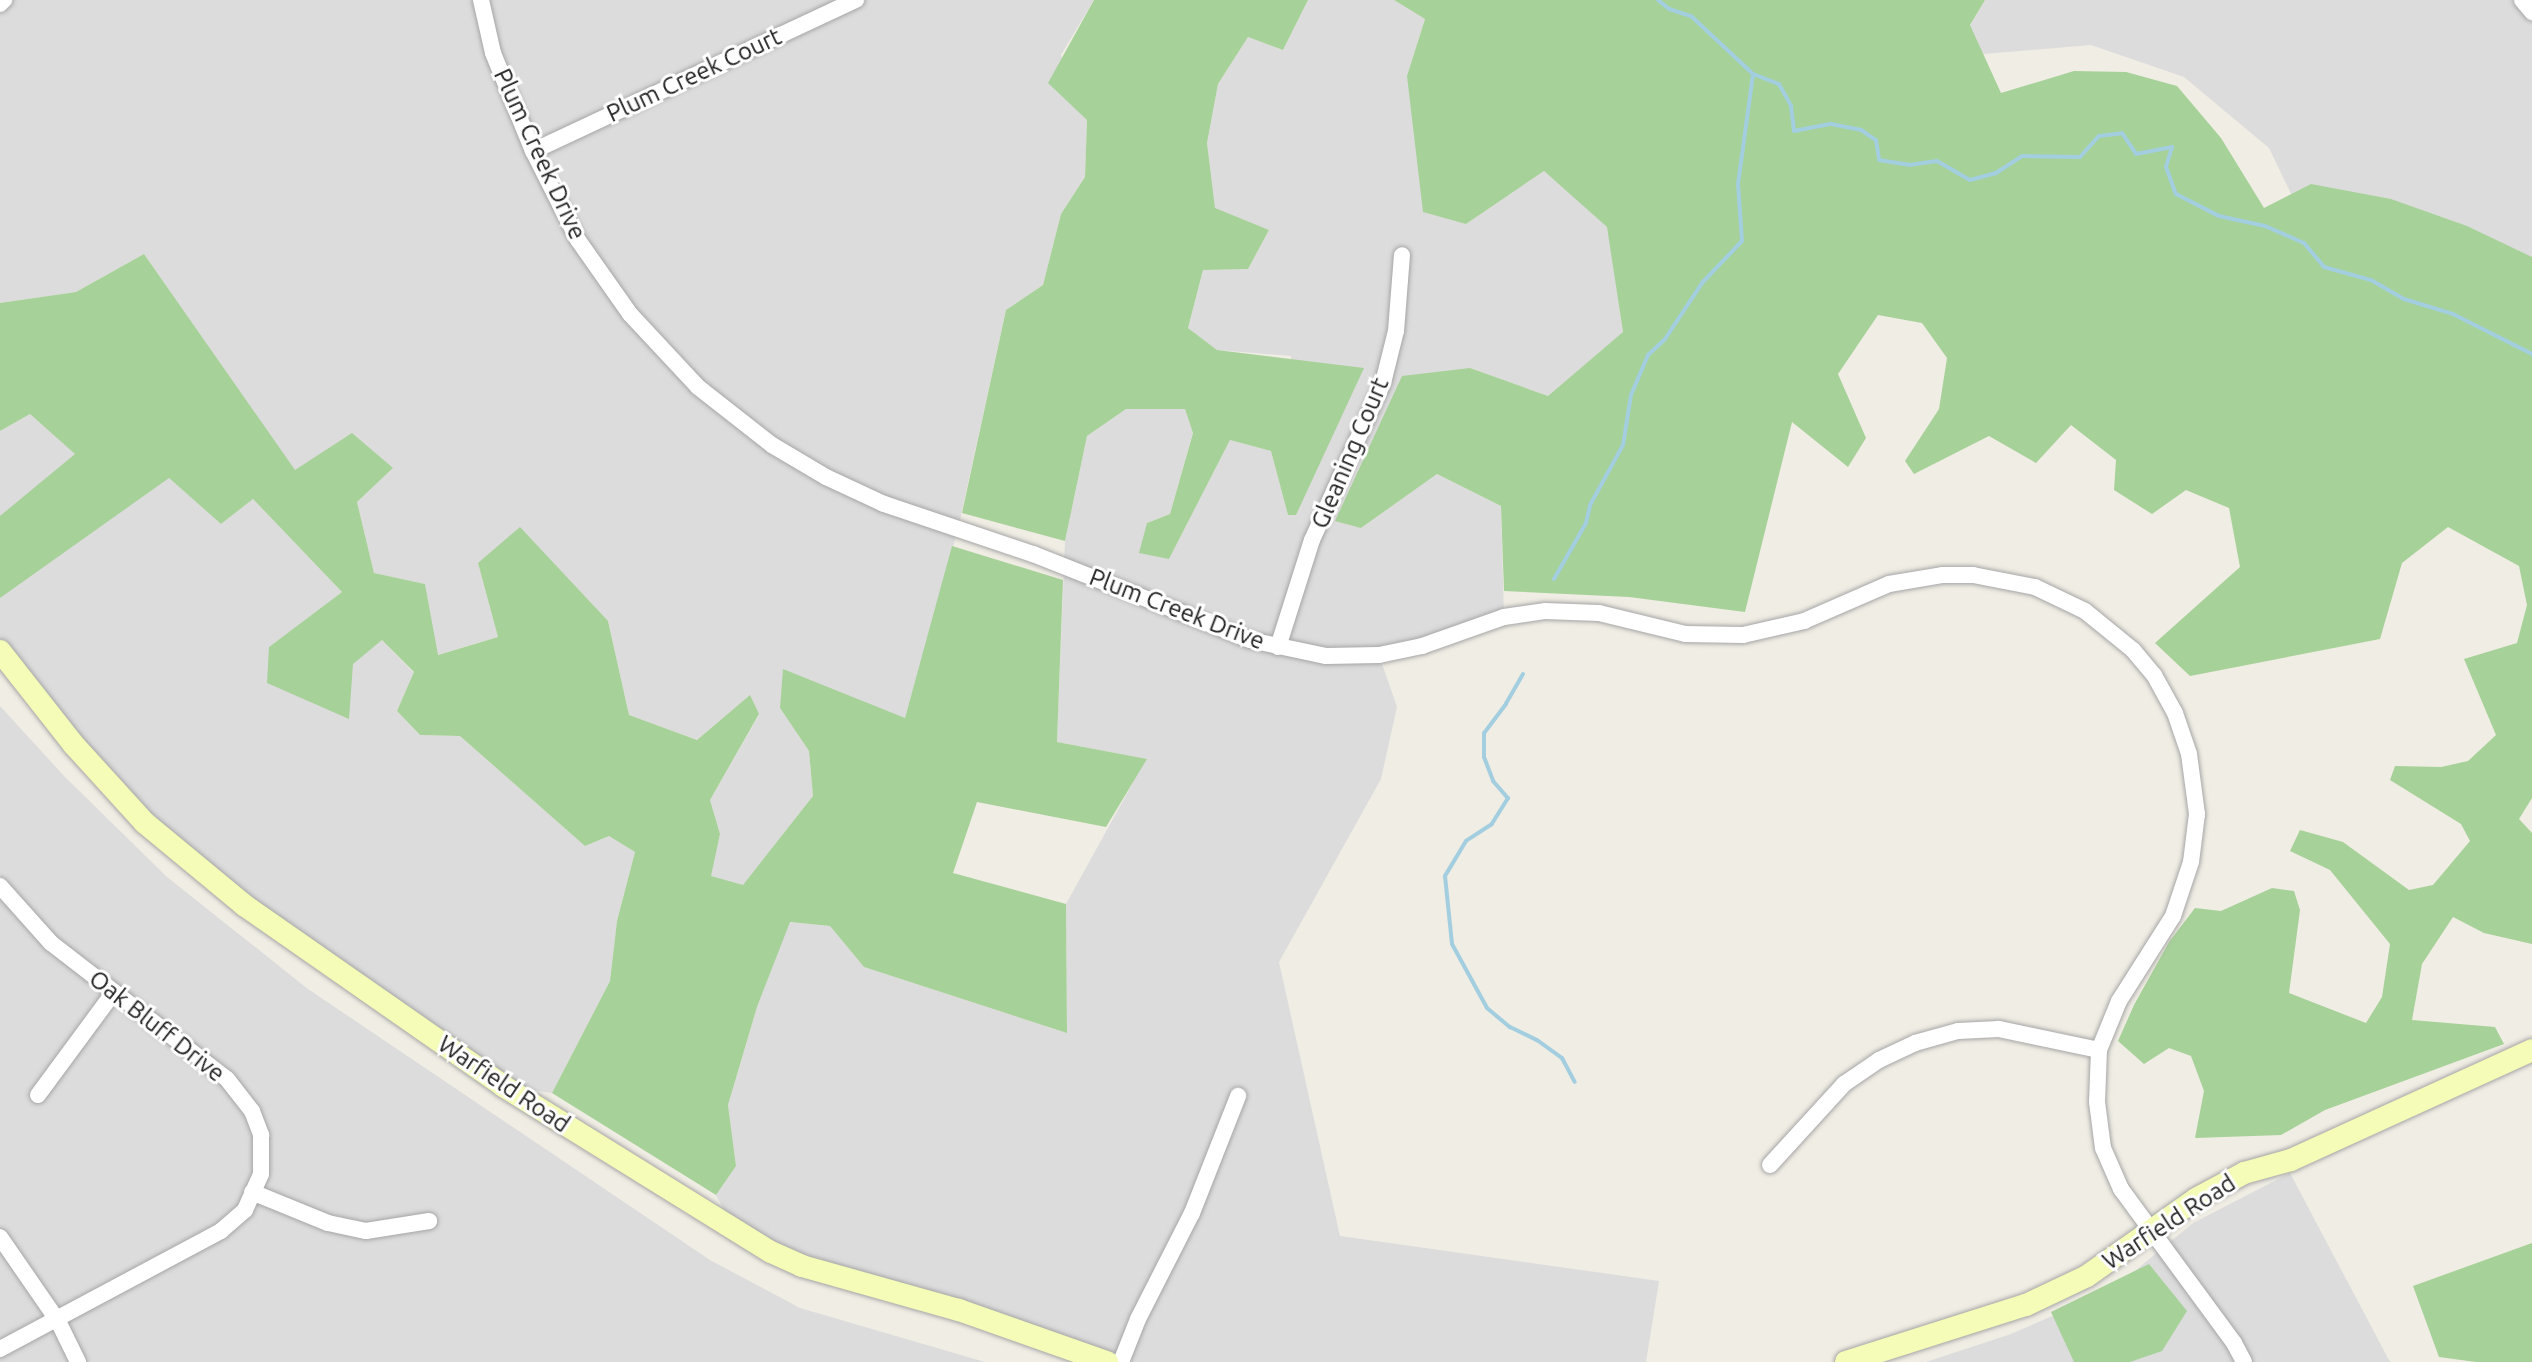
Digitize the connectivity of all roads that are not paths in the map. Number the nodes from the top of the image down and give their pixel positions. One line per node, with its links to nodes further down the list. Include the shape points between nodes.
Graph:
1 (481, 0): 5 (street, Plum Creek Drive, via 493,53)
2 (856, 0): 5 (street, Plum Creek Court)
3 (2522, 0): 4 (street)
4 (2532, 12)
5 (533, 151): 7 (street, Plum Creek Drive, via 578,240 630,314 698,387 772,445 884,504)
6 (1402, 255): 7 (street, Gleaning Court, via 1396,331 1383,383 1312,540)
7 (1278, 647): 11 (street, Plum Creek Drive, via 1326,656 1379,655 1504,617 1545,611 1599,613 1685,634 1743,635 1804,621 1889,584 1943,575 2035,587 2085,611 2133,650 2175,713 2189,754 2197,814 2191,862 2173,916 2119,1001)
8 (0, 651): 23 (street, Warfield Road, via 74,745 145,823 244,905 503,1086 771,1252)
9 (0, 886): 10 (street, Oak Bluff Drive, via 51,943)
10 (114, 992): 13 (street); 16 (street, Oak Bluff Drive, via 227,1079 252,1111 261,1135 261,1174)
11 (2099, 1050): 15 (street, via 1999,1029 1958,1031 1915,1043 1844,1084); 18 (street, Plum Creek Drive, via 2097,1102 2103,1148 2121,1189)
12 (2532, 1050): 18 (street, Warfield Road, via 2291,1160 2244,1173)
13 (38, 1095)
14 (1238, 1096): 24 (street, via 1192,1213)
15 (1770, 1165)
16 (252, 1192): 17 (street, via 328,1223 366,1231); 20 (street, Oak Bluff Drive, via 245,1210 221,1231)
17 (429, 1221)
18 (2152, 1231): 25 (street, Warfield Road, via 2087,1276 2026,1305); 26 (street, Plum Creek Drive)
19 (0, 1237): 20 (street)
20 (58, 1321): 21 (street, Oak Bluff Drive); 22 (street)
21 (0, 1349)
22 (78, 1362)
23 (1107, 1362)
24 (1121, 1362)
25 (1846, 1362)
26 (2244, 1362)

